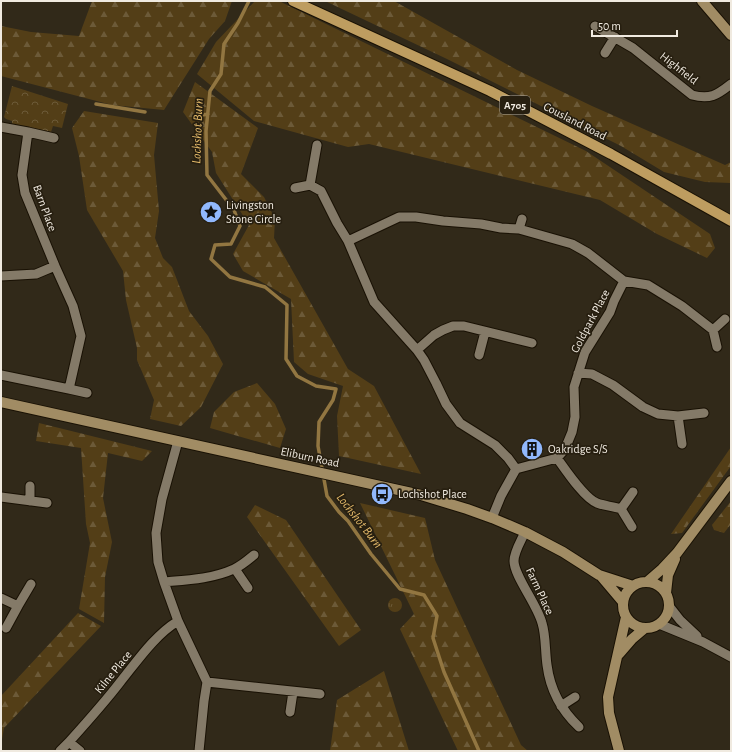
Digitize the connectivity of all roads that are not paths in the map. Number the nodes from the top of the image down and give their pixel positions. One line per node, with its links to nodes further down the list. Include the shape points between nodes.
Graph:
1 (293, 1): 15 (main road, Cousland Road / A705, via 490,91)
2 (702, 1): 4 (street)
3 (595, 26): 5 (street, Highfield)
4 (731, 35)
5 (615, 37): 6 (street); 7 (street, Highfield, via 633,48 692,95 711,97)
6 (605, 53)
7 (731, 84)
8 (1, 127): 9 (street)
9 (28, 132): 10 (street); 18 (street, Barn Place, via 22,175 25,193)
10 (54, 138)
11 (317, 145): 12 (street)
12 (310, 185): 13 (street); 17 (street, via 321,191)
13 (295, 188)
14 (522, 219): 16 (street)
15 (731, 221)
16 (519, 229): 17 (street, via 399,217); 20 (street, Goldpark Place, via 572,244)
17 (348, 241): 26 (street, via 374,302)
18 (55, 266): 19 (street, via 36,274); 30 (street, Barn Place, via 73,306 80,336)
19 (1, 276)
20 (624, 281): 22 (street, Goldpark Place, via 648,285 682,306); 28 (street, Goldpark Place, via 610,312 585,352)
21 (725, 318): 22 (street)
22 (713, 330): 25 (street)
23 (485, 332): 24 (street); 26 (street, via 464,326 453,326 434,335); 27 (street)
24 (532, 343)
25 (717, 347)
26 (417, 350): 38 (street, via 446,404 460,422 495,445)
27 (479, 354)
28 (578, 373): 34 (street, Goldpark Place, via 592,374 658,414); 37 (street, Goldpark Place, via 574,387 575,417 572,432)
29 (1, 375): 30 (street)
30 (69, 388): 31 (street)
31 (87, 393)
32 (1, 402): 35 (street, Eliburn Road)
33 (704, 413): 34 (street, Goldpark Place)
34 (678, 416): 36 (street)
35 (178, 441): 46 (street, Eliburn Road, via 421,495); 53 (street, via 162,499 156,533 158,562)
36 (682, 444)
37 (558, 458): 38 (street); 45 (street, via 582,490 596,503)
38 (516, 469): 46 (street)
39 (731, 481): 49 (street)
40 (30, 486): 43 (street)
41 (633, 492): 45 (street)
42 (1, 497): 43 (street)
43 (30, 501): 44 (street)
44 (47, 503)
45 (621, 509): 47 (street)
46 (492, 518): 48 (street, Eliburn Road)
47 (632, 526)
48 (525, 532): 52 (street, Eliburn Road); 75 (street, Farm Place, via 516,552 516,571 542,622 547,667 552,688)
49 (678, 553): 54 (street); 58 (street, via 668,575)
50 (254, 555): 51 (street)
51 (234, 569): 53 (street, via 203,578); 57 (street)
52 (600, 575): 56 (street, Eliburn Road); 60 (street, Eliburn Road)
53 (164, 582): 64 (street)
54 (647, 582): 56 (street); 58 (street, via 658,585)
55 (31, 584): 61 (street)
56 (633, 586): 60 (street, via 626,593)
57 (248, 588)
58 (666, 592): 62 (street)
59 (1, 598): 61 (street)
60 (624, 602): 63 (street)
61 (18, 606): 66 (street)
62 (669, 606): 65 (street, via 665,620); 68 (street)
63 (626, 617): 67 (street, via 638,627); 69 (street)
64 (178, 621): 71 (street); 78 (street, Kilne Place, via 147,649)
65 (659, 624): 67 (street); 68 (street)
66 (6, 628)
67 (646, 628): 69 (street)
68 (703, 642): 70 (street)
69 (618, 655): 82 (street, via 608,697 609,713)
70 (731, 657)
71 (207, 682): 72 (street); 81 (street)
72 (294, 692): 73 (street); 76 (street)
73 (320, 694)
74 (575, 697): 75 (street)
75 (561, 706): 77 (street, Farm Place)
76 (290, 712)
77 (579, 727)
78 (69, 742): 79 (street, Kilne Place); 80 (street)
79 (60, 751)
80 (80, 751)
81 (200, 751)
82 (619, 751)

